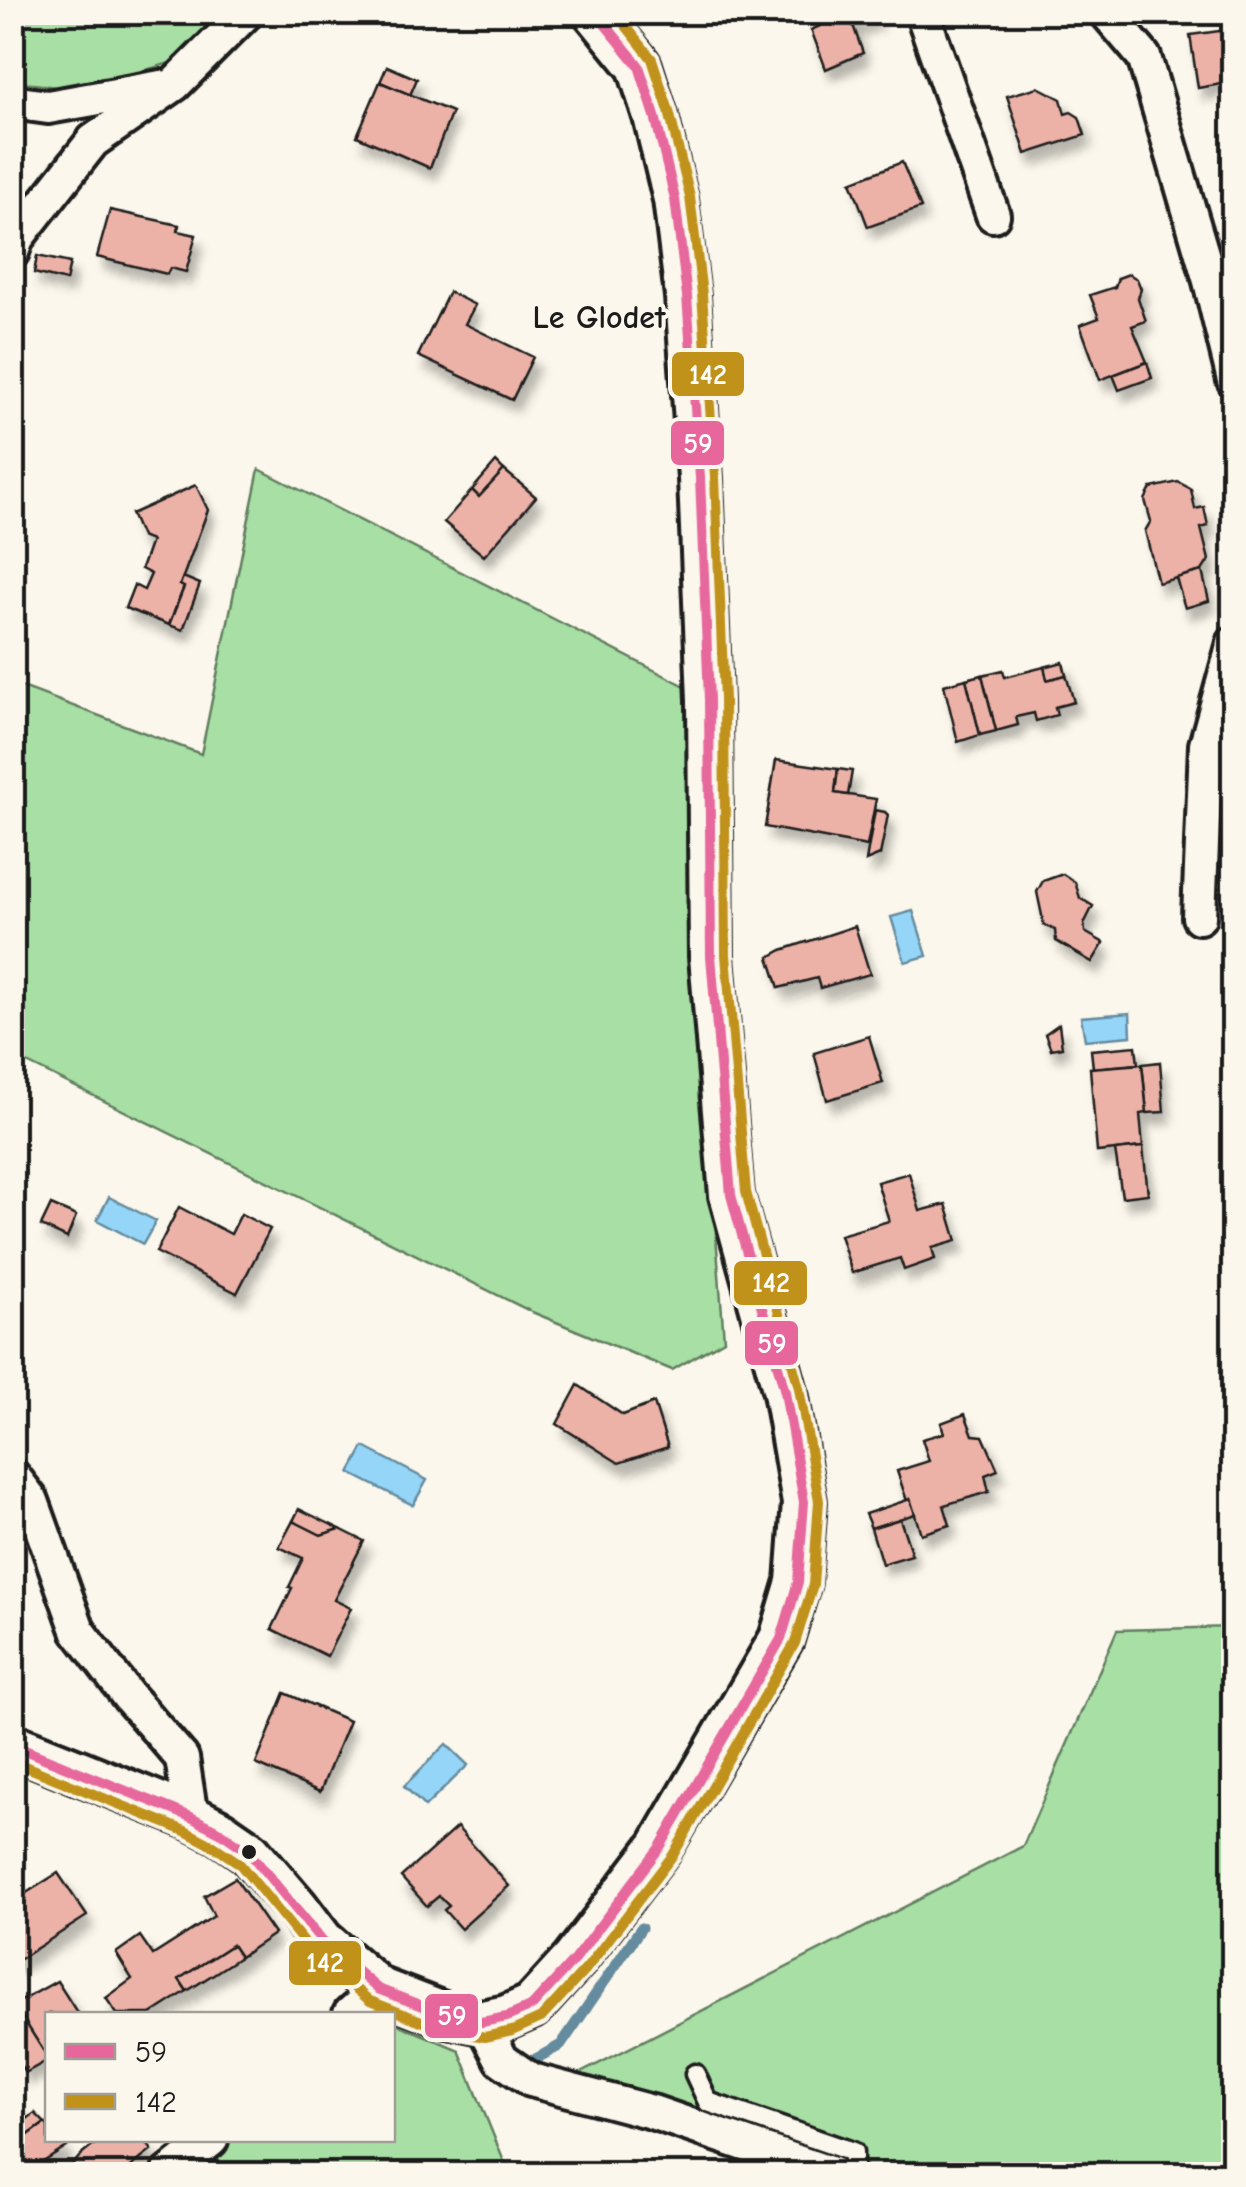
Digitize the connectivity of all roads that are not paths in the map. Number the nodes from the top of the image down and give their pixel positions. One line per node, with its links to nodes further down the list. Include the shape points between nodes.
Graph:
1 (247, 12): 5 (street)
2 (595, 12): 16 (street, via 639,66 675,199 700,478 711,956 732,1195 784,1392 804,1502 798,1582 780,1639 660,1847 532,2006)
3 (922, 12): 7 (street)
4 (1106, 12): 9 (street, via 1144,57)
5 (176, 84): 6 (street, via 48,107); 8 (street, via 93,141)
6 (12, 102)
7 (992, 215)
8 (12, 252)
9 (1234, 380)
10 (1234, 644): 11 (street, via 1206,745)
11 (1199, 917)
12 (12, 1475): 14 (street, via 32,1501 78,1630 182,1758)
13 (12, 1745): 14 (street)
14 (191, 1818): 15 (street, via 249,1852)
15 (364, 2002): 16 (street)
16 (482, 2022): 20 (street, via 502,2060 531,2080 652,2112)
17 (695, 2074): 21 (lane, via 708,2102 853,2152)
18 (208, 2142): 19 (street)
19 (168, 2174)
20 (832, 2174)
21 (853, 2174)

